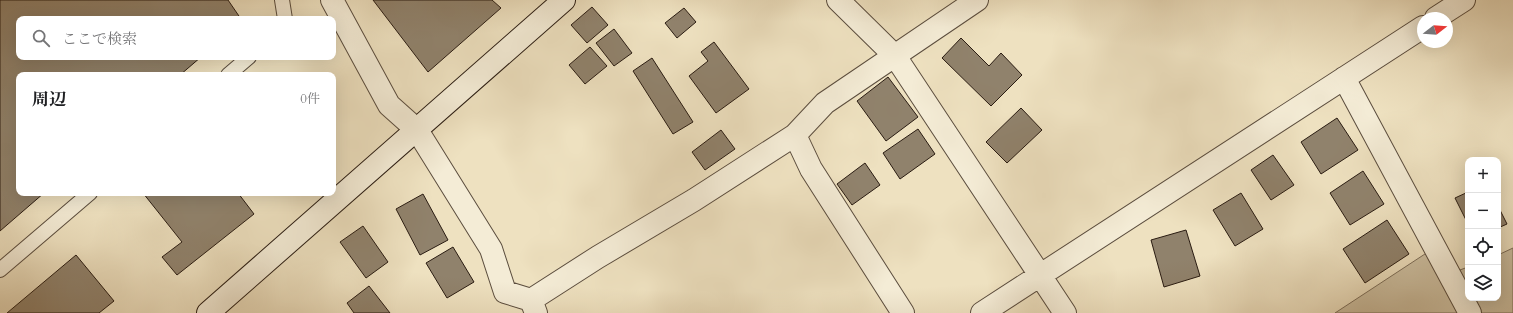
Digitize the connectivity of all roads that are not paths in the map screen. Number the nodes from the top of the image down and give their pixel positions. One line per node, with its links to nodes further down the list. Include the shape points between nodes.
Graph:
1 (282, 0): 8 (lane)
2 (332, 0): 14 (street, via 389,105)
3 (564, 0): 14 (street)
4 (838, 0): 10 (street)
5 (977, 0): 10 (street)
6 (1464, 0): 7 (street)
7 (1445, 12)
8 (285, 16)
9 (1417, 31): 13 (street)
10 (894, 56): 15 (street, via 825,103); 18 (street)
11 (246, 60): 12 (lane)
12 (232, 72)
13 (1344, 78): 18 (street); 24 (street)
14 (417, 130): 19 (street, via 490,249 504,292); 20 (street)
15 (795, 136): 19 (street, via 598,257); 21 (street, via 811,169)
16 (86, 196): 17 (lane)
17 (0, 270)
18 (1040, 274): 22 (street); 23 (street)
19 (533, 307)
20 (208, 313)
21 (903, 313)
22 (982, 313)
23 (1065, 313)
24 (1470, 313)

